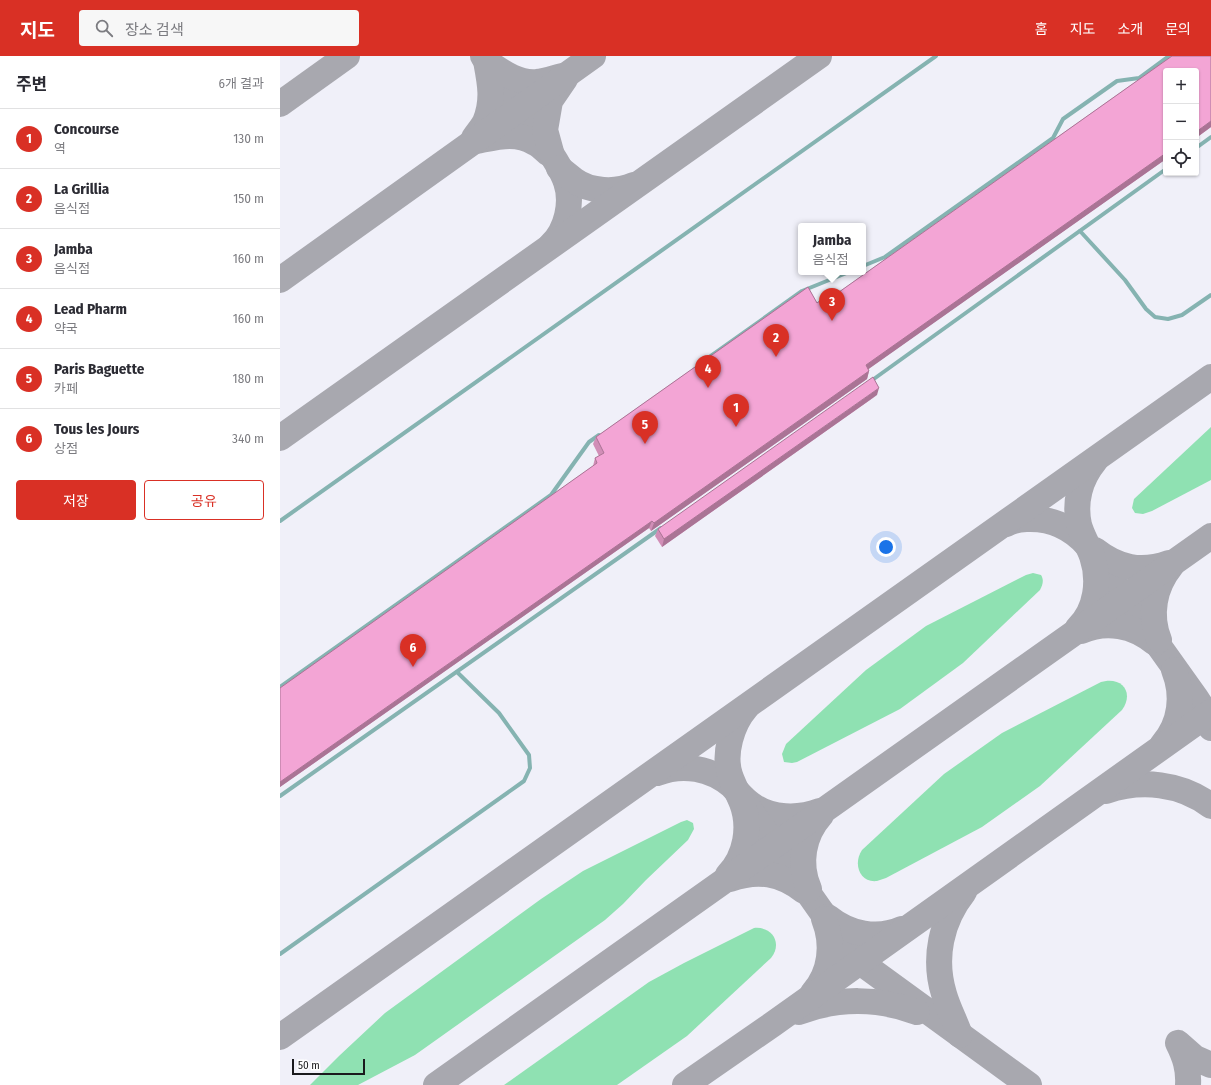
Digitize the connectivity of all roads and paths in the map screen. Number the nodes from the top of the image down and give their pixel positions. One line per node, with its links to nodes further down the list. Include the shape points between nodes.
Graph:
1 (936, 56): 13 (lane)
2 (1169, 56): 7 (lane, via 1139,78 1117,81 1063,119 1053,138 885,257)
3 (1211, 137): 4 (lane)
4 (1199, 146)
5 (1163, 171): 6 (lane)
6 (1080, 231): 9 (lane, via 1125,280 1146,309 1155,316 1168,319 1182,315); 11 (lane)
7 (866, 265)
8 (842, 275): 10 (lane, via 802,291)
9 (1211, 295)
10 (699, 364)
11 (865, 385)
12 (602, 433): 16 (lane, via 589,442 551,495)
13 (280, 521)
14 (667, 524): 15 (lane)
15 (457, 672): 17 (lane); 18 (lane, via 500,713 530,755 530,768 524,781)
16 (280, 687)
17 (280, 796)
18 (280, 954)

